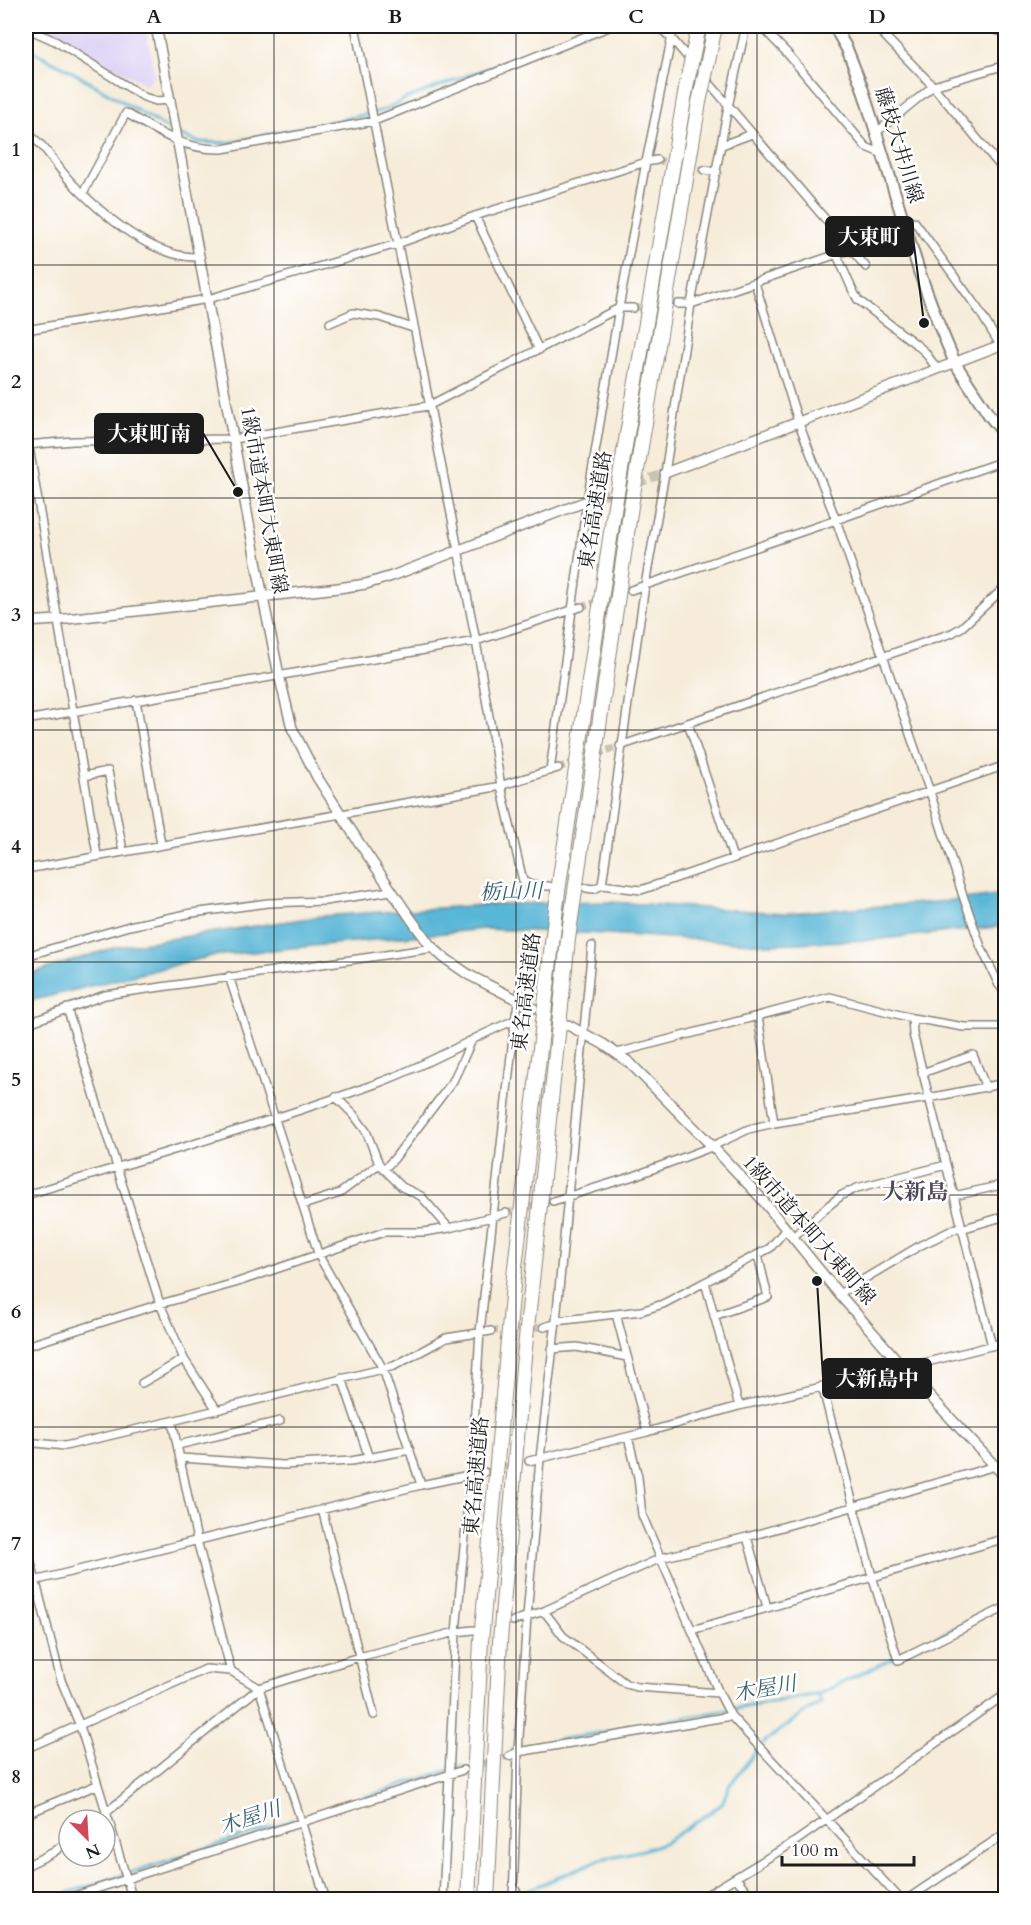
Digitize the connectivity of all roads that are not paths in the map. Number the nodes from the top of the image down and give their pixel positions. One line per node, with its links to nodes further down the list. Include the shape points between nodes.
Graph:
1 (156, 26): 18 (street, 1級市道本町大東町線)
2 (355, 26): 20 (street)
3 (611, 26): 20 (street)
4 (658, 26): 15 (street)
5 (674, 26): 15 (street)
6 (699, 26): 93 (highway, 東名高速道路, bridge)
7 (715, 26): 94 (highway, 東名高速道路, bridge, via 631,506)
8 (746, 26): 19 (street)
9 (761, 26): 26 (street, via 866,147)
10 (834, 26): 21 (main road, 藤枝大井川線, via 851,58)
11 (875, 26): 17 (street)
12 (981, 26): 14 (street)
13 (26, 28): 18 (street, via 55,41 144,97)
14 (1005, 33)
15 (672, 39): 19 (street); 28 (street)
16 (1005, 65): 17 (street)
17 (933, 86): 21 (street); 31 (street)
18 (171, 100): 24 (street, 1級市道本町大東町線)
19 (728, 107): 23 (street); 25 (street)
20 (374, 121): 24 (street, via 222,149); 35 (street)
21 (877, 132): 26 (main road, 藤枝大井川線)
22 (26, 133): 32 (street, via 43,145)
23 (752, 134): 25 (street); 36 (street)
24 (179, 143): 32 (street, via 126,113); 38 (street, 1級市道本町大東町線)
25 (722, 145): 30 (street)
26 (883, 154): 34 (main road, 藤枝大井川線)
27 (657, 160): 28 (street)
28 (646, 162): 33 (street); 44 (street)
29 (704, 170): 30 (street)
30 (717, 172): 43 (street)
31 (1005, 172)
32 (83, 193): 38 (street, via 114,221 165,252)
33 (475, 216): 35 (street); 50 (street)
34 (902, 217): 36 (street); 49 (street, via 915,222); 51 (main road, 藤枝大井川線)
35 (397, 244): 41 (street); 47 (street)
36 (852, 249): 37 (street); 39 (street)
37 (837, 255): 40 (street); 52 (street, via 858,300 925,352)
38 (200, 257): 41 (street, 1級市道本町大東町線)
39 (866, 267)
40 (755, 283): 43 (street); 54 (street)
41 (208, 299): 48 (street); 57 (street, 1級市道本町大東町線)
42 (678, 304): 43 (street)
43 (691, 304): 60 (street)
44 (619, 308): 45 (street); 50 (street); 61 (street)
45 (633, 308)
46 (330, 324): 47 (street, via 353,313)
47 (413, 328): 53 (street)
48 (26, 330)
49 (1003, 344): 51 (street)
50 (538, 350): 53 (street)
51 (955, 363): 52 (street); 56 (main road, 藤枝大井川線)
52 (936, 369): 54 (street)
53 (428, 406): 57 (street); 63 (street)
54 (798, 421): 60 (street); 62 (street)
55 (26, 429): 58 (street)
56 (1005, 436)
57 (234, 439): 58 (street); 67 (street, 1級市道本町大東町線)
58 (27, 445): 70 (street)
59 (1005, 460): 62 (street)
60 (665, 473): 64 (street)
61 (587, 501): 63 (street); 69 (street)
62 (836, 520): 64 (street); 73 (street)
63 (457, 551): 67 (street, via 366,584); 72 (street)
64 (645, 585): 66 (street); 79 (street)
65 (1005, 586): 73 (street, via 952,633)
66 (631, 590)
67 (263, 598): 70 (street); 74 (street, 1級市道本町大東町線)
68 (581, 607): 69 (street)
69 (571, 610): 72 (street); 82 (street)
70 (57, 620): 71 (street); 76 (street)
71 (26, 622)
72 (476, 641): 74 (street); 84 (street)
73 (883, 658): 78 (street); 85 (street)
74 (279, 675): 75 (street); 86 (street, 1級市道本町大東町線, via 297,738)
75 (136, 700): 76 (street); 87 (street)
76 (74, 711): 77 (street); 83 (street)
77 (26, 720)
78 (688, 723): 79 (street); 90 (street)
79 (620, 746): 92 (street)
80 (1005, 765): 85 (street)
81 (558, 768): 82 (street)
82 (549, 771): 84 (street)
83 (84, 776): 88 (street, via 108,771); 89 (street)
84 (501, 786): 86 (street); 93 (street, via 523,881)
85 (930, 792): 90 (street); 101 (street, via 981,947)
86 (341, 814): 87 (street); 95 (street, 1級市道本町大東町線)
87 (161, 844): 88 (street)
88 (123, 851): 89 (street)
89 (97, 855): 91 (street)
90 (733, 858): 92 (street, via 641,890)
91 (26, 869)
92 (602, 885): 94 (street)
93 (553, 889): 226 (highway, 東名高速道路, via 552,940 513,1285 481,1641)
94 (580, 891): 227 (highway, 東名高速道路, via 568,939 523,1367 498,1665)
95 (392, 892): 96 (street, 1級市道本町大東町線); 99 (street, via 192,913 129,926)
96 (432, 946): 100 (street); 102 (street, 1級市道本町大東町線, via 456,967)
97 (592, 946): 111 (street)
98 (528, 951): 102 (street)
99 (26, 956)
100 (229, 976): 103 (street, via 105,995); 119 (street)
101 (1005, 993)
102 (519, 1001): 104 (street, 1級市道本町大東町線); 107 (street)
103 (67, 1008): 108 (street); 123 (street)
104 (533, 1008)
105 (758, 1016): 106 (street, via 830,997); 113 (street); 120 (street)
106 (912, 1018): 110 (street, via 964,1027); 114 (street)
107 (515, 1020): 112 (street); 133 (street)
108 (26, 1024)
109 (568, 1025): 111 (street, 1級市道本町大東町線)
110 (1005, 1027)
111 (584, 1033): 113 (street, 1級市道本町大東町線); 127 (street)
112 (472, 1040): 117 (street, via 381,1082); 124 (street, via 453,1081 394,1159)
113 (617, 1053): 121 (street, 1級市道本町大東町線)
114 (922, 1073): 116 (street, via 973,1054); 118 (street)
115 (1005, 1083): 116 (street)
116 (986, 1088): 118 (street)
117 (336, 1097): 119 (street); 124 (street, via 366,1131)
118 (928, 1098): 120 (street); 122 (street)
119 (274, 1117): 123 (street); 130 (street)
120 (774, 1123): 121 (street, via 749,1129)
121 (712, 1146): 127 (street); 136 (street, 1級市道本町大東町線)
122 (946, 1165): 128 (street); 136 (street, via 857,1188)
123 (117, 1167): 126 (street); 141 (street)
124 (382, 1167): 130 (street, via 340,1193); 134 (street, via 402,1187 421,1196)
125 (1005, 1184): 128 (street)
126 (26, 1195)
127 (568, 1196): 129 (street); 144 (street)
128 (954, 1196): 135 (street)
129 (553, 1201)
130 (303, 1205): 138 (street)
131 (507, 1213): 133 (street)
132 (1005, 1216): 135 (street)
133 (494, 1217): 134 (street); 147 (street)
134 (449, 1228): 138 (street, via 384,1232)
135 (961, 1228): 140 (street, via 921,1245); 150 (street)
136 (790, 1233): 137 (street); 140 (street, 1級市道本町大東町線)
137 (758, 1255): 139 (street); 143 (street, via 768,1297)
138 (319, 1256): 141 (street); 155 (street)
139 (705, 1282): 142 (street, via 663,1304); 143 (street)
140 (839, 1294): 154 (street, 1級市道本町大東町線)
141 (160, 1304): 149 (street); 153 (street)
142 (616, 1314): 144 (street); 152 (street)
143 (714, 1316): 159 (street)
144 (555, 1323): 145 (street); 151 (street)
145 (544, 1327)
146 (491, 1331): 147 (street)
147 (480, 1332): 155 (street, via 446,1338 403,1363); 175 (street)
148 (1005, 1342): 150 (street)
149 (26, 1346)
150 (992, 1346): 154 (street)
151 (552, 1349): 152 (street, via 577,1347); 170 (street)
152 (627, 1357): 163 (street)
153 (184, 1359): 157 (street); 160 (street)
154 (904, 1368): 158 (street); 173 (street, 1級市道本町大東町線)
155 (383, 1369): 156 (street); 167 (street)
156 (342, 1378): 160 (street); 169 (street)
157 (142, 1383)
158 (822, 1386): 159 (street); 178 (street)
159 (739, 1406): 163 (street)
160 (217, 1410): 161 (street)
161 (172, 1421): 165 (street, via 65,1446); 166 (street)
162 (280, 1421): 166 (street)
163 (647, 1432): 164 (street)
164 (628, 1437): 170 (street); 184 (street, via 642,1515)
165 (26, 1442)
166 (178, 1445): 168 (street)
167 (410, 1450): 169 (street); 177 (street)
168 (181, 1458): 169 (street, via 284,1465); 182 (street)
169 (369, 1458)
170 (540, 1458): 171 (street); 191 (street)
171 (528, 1461)
172 (1005, 1463): 173 (street)
173 (994, 1466): 176 (street, 1級市道本町大東町線); 178 (street)
174 (484, 1472): 175 (street)
175 (471, 1473): 177 (street); 195 (street)
176 (1005, 1478)
177 (421, 1485): 179 (street)
178 (854, 1507): 180 (street); 185 (street)
179 (322, 1509): 182 (street); 196 (street)
180 (747, 1537): 184 (street); 188 (street)
181 (1005, 1538): 185 (street)
182 (198, 1540): 186 (street); 197 (street)
183 (26, 1543): 186 (street)
184 (661, 1558): 190 (street); 194 (street)
185 (872, 1576): 188 (street); 189 (street, via 897,1656)
186 (34, 1581): 187 (street); 203 (street, via 61,1680)
187 (26, 1583)
188 (767, 1607): 194 (street)
189 (1005, 1607)
190 (544, 1611): 191 (street); 199 (street, via 563,1636 626,1684)
191 (527, 1617): 192 (street); 205 (street)
192 (513, 1621)
193 (473, 1630): 195 (street)
194 (692, 1630): 199 (street)
195 (456, 1632): 196 (street); 208 (street)
196 (359, 1658): 198 (street); 202 (street)
197 (231, 1671): 198 (street); 203 (street, via 206,1669)
198 (259, 1688): 211 (street); 213 (street)
199 (719, 1693): 201 (street)
200 (1005, 1694): 214 (street)
201 (730, 1713): 205 (street); 214 (street)
202 (374, 1715)
203 (80, 1726): 204 (street); 209 (street)
204 (26, 1745)
205 (518, 1749): 206 (street); 221 (street)
206 (510, 1756)
207 (463, 1770): 208 (street)
208 (449, 1773): 213 (street); 225 (street)
209 (98, 1785): 210 (street); 212 (street)
210 (105, 1808)
211 (112, 1808)
212 (26, 1814)
213 (300, 1820): 219 (street); 224 (street)
214 (826, 1820): 220 (street); 232 (street)
215 (1005, 1833): 233 (street)
216 (117, 1848): 219 (street)
217 (57, 1850): 218 (street)
218 (26, 1866)
219 (126, 1876): 222 (street); 223 (street)
220 (736, 1878): 230 (street); 231 (street)
221 (514, 1888): 228 (street); 229 (street)
222 (62, 1899)
223 (134, 1899)
224 (326, 1899)
225 (443, 1899)
226 (468, 1899)
227 (487, 1899)
228 (513, 1899)
229 (522, 1899)
230 (698, 1899)
231 (754, 1899)
232 (901, 1899)
233 (906, 1899)

